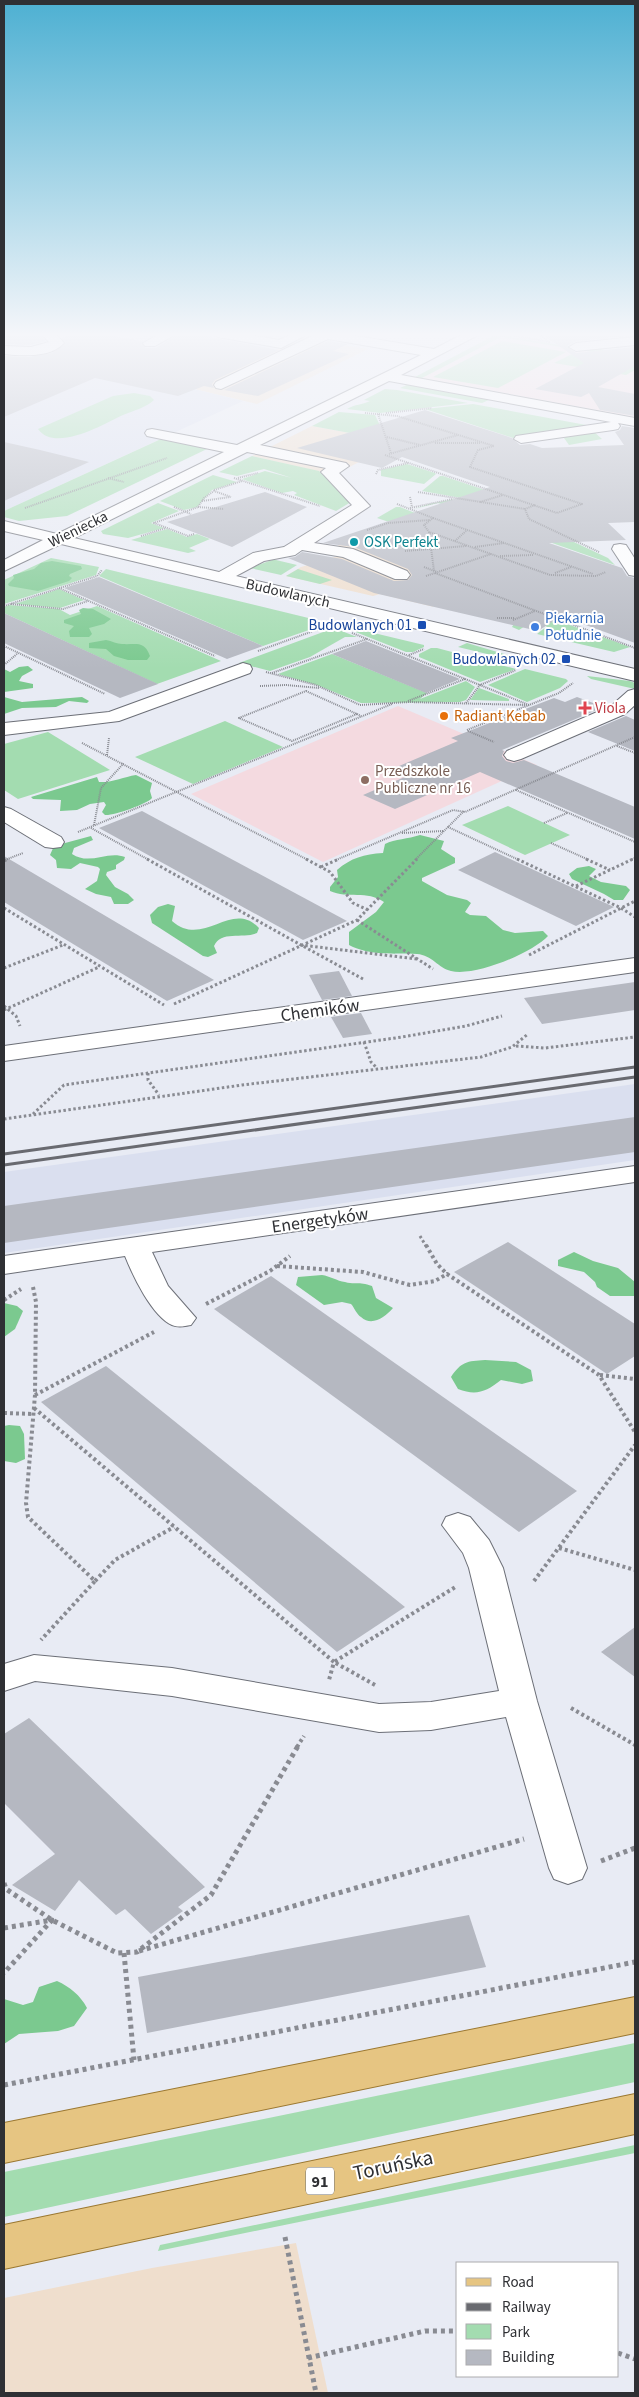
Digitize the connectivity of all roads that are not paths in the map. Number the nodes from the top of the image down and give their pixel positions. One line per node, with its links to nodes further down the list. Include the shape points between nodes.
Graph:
1 (218, 445): 3 (street)
2 (249, 445): 3 (street, Wieniecka)
3 (241, 449): 5 (street, Wieniecka); 7 (street, via 341,466 329,472 362,506)
4 (4, 526): 5 (street, Budowlanych)
5 (58, 539): 10 (street, Wieniecka); 13 (street, Budowlanych)
6 (367, 539): 9 (street)
7 (299, 545): 9 (street); 13 (street, via 289,551 259,557)
8 (620, 548): 11 (street)
9 (348, 553): 12 (street)
10 (4, 566)
11 (635, 571)
12 (401, 575)
13 (221, 577): 15 (street, Budowlanych)
14 (243, 669): 17 (street, via 112,717)
15 (635, 675)
16 (635, 695): 18 (street, via 611,713)
17 (4, 729)
18 (508, 750)
19 (4, 813): 20 (street)
20 (54, 842)
21 (635, 965): 22 (street, Chemików)
22 (4, 1054)
23 (635, 1174): 24 (street, Energetyków)
24 (136, 1247): 25 (street, Energetyków); 26 (street, via 145,1275 155,1292)
25 (4, 1265)
26 (181, 1318)
27 (458, 1525): 29 (street, via 477,1548 486,1568)
28 (6, 1676): 29 (street, via 47,1668 172,1682 379,1718 430,1716)
29 (519, 1701): 30 (street)
30 (568, 1868)
31 (635, 2015): 33 (main road)
32 (635, 2114): 34 (main road, Toruńska / 91)
33 (4, 2143)
34 (4, 2247)

